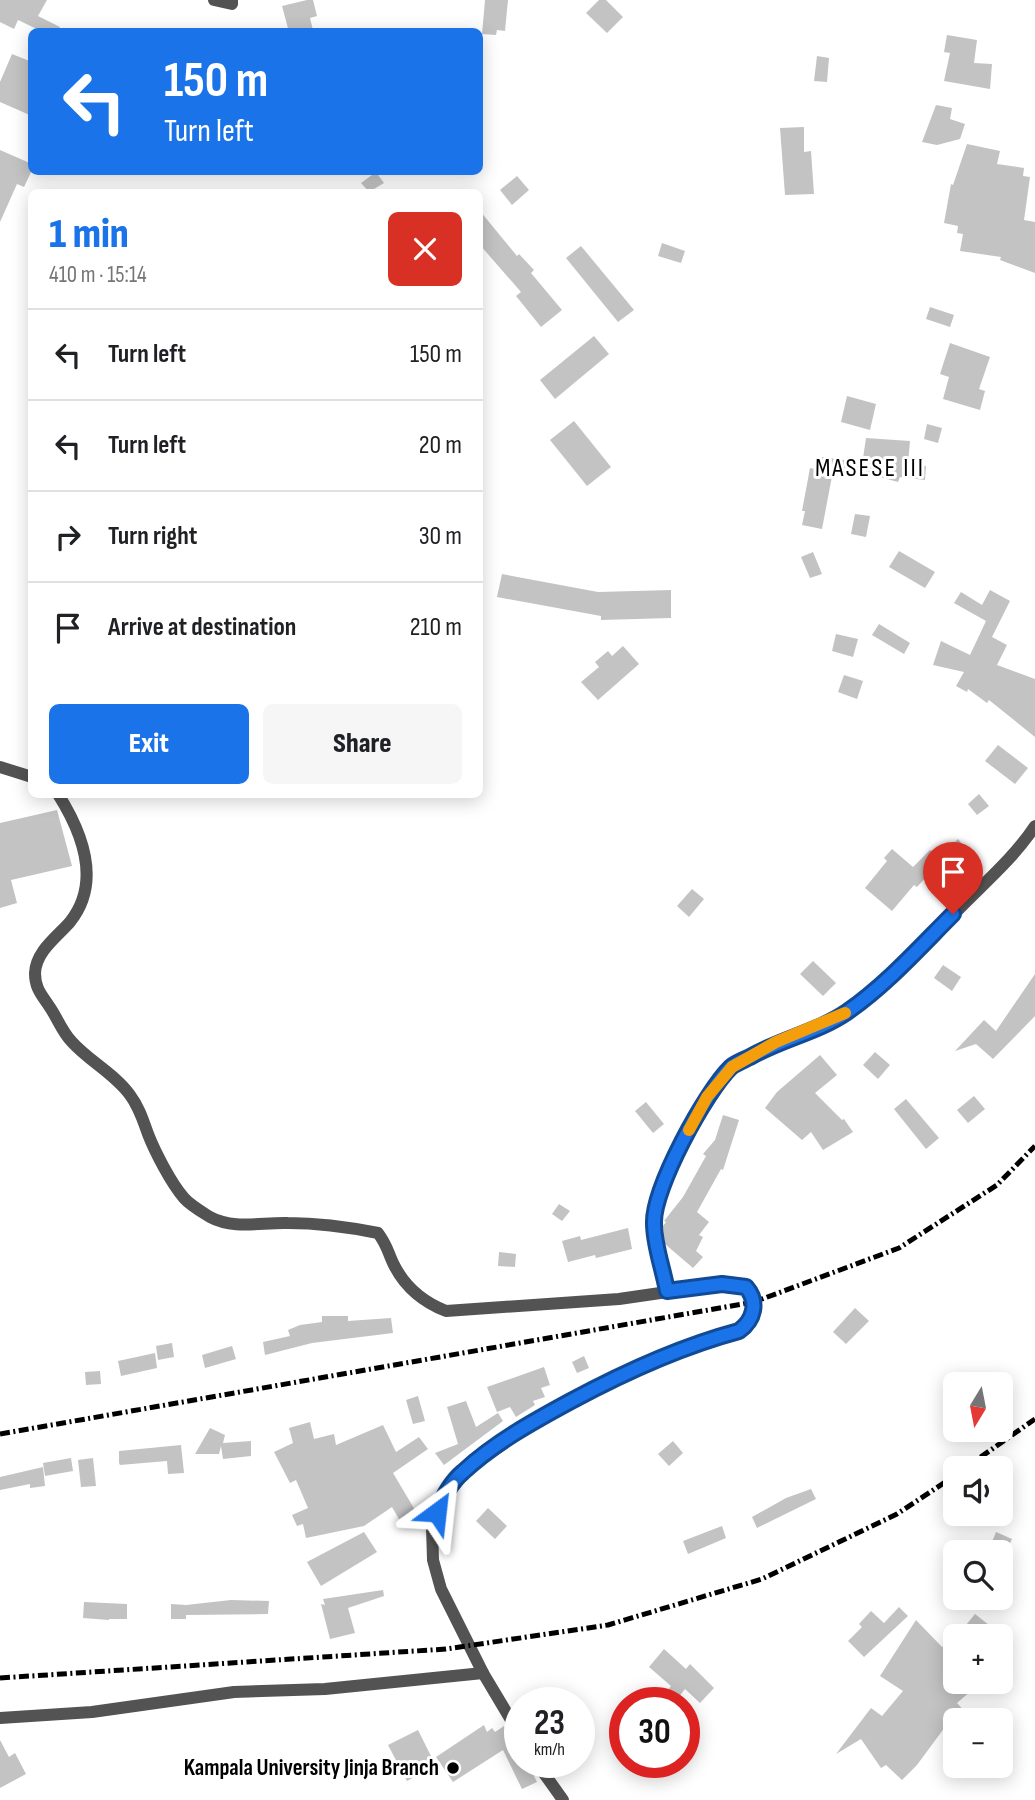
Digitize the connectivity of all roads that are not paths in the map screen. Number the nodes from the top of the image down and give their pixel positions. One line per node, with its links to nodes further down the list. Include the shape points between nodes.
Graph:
1 (214, 0): 2 (street, via 232,4)
2 (232, 0)
3 (0, 767): 4 (street)
4 (28, 776)
5 (60, 798): 7 (street, via 84,845 87,878 83,900 71,920 44,949 35,970 36,988 71,1042 129,1094 185,1199 212,1218 238,1225 296,1223 378,1233 407,1285 427,1304 446,1311)
6 (1035, 826): 7 (street, via 1023,844 885,982 845,1013 776,1042 732,1067 707,1097 656,1205 656,1246)
7 (667, 1291): 8 (street, via 742,1286 752,1296 754,1308 739,1331 670,1353 538,1419 461,1473 443,1497 432,1527 432,1560 441,1589)
8 (483, 1673): 9 (street); 10 (street, via 326,1689 234,1692 92,1712)
9 (504, 1708)
10 (0, 1718)
11 (547, 1778): 12 (street)
12 (563, 1800)

